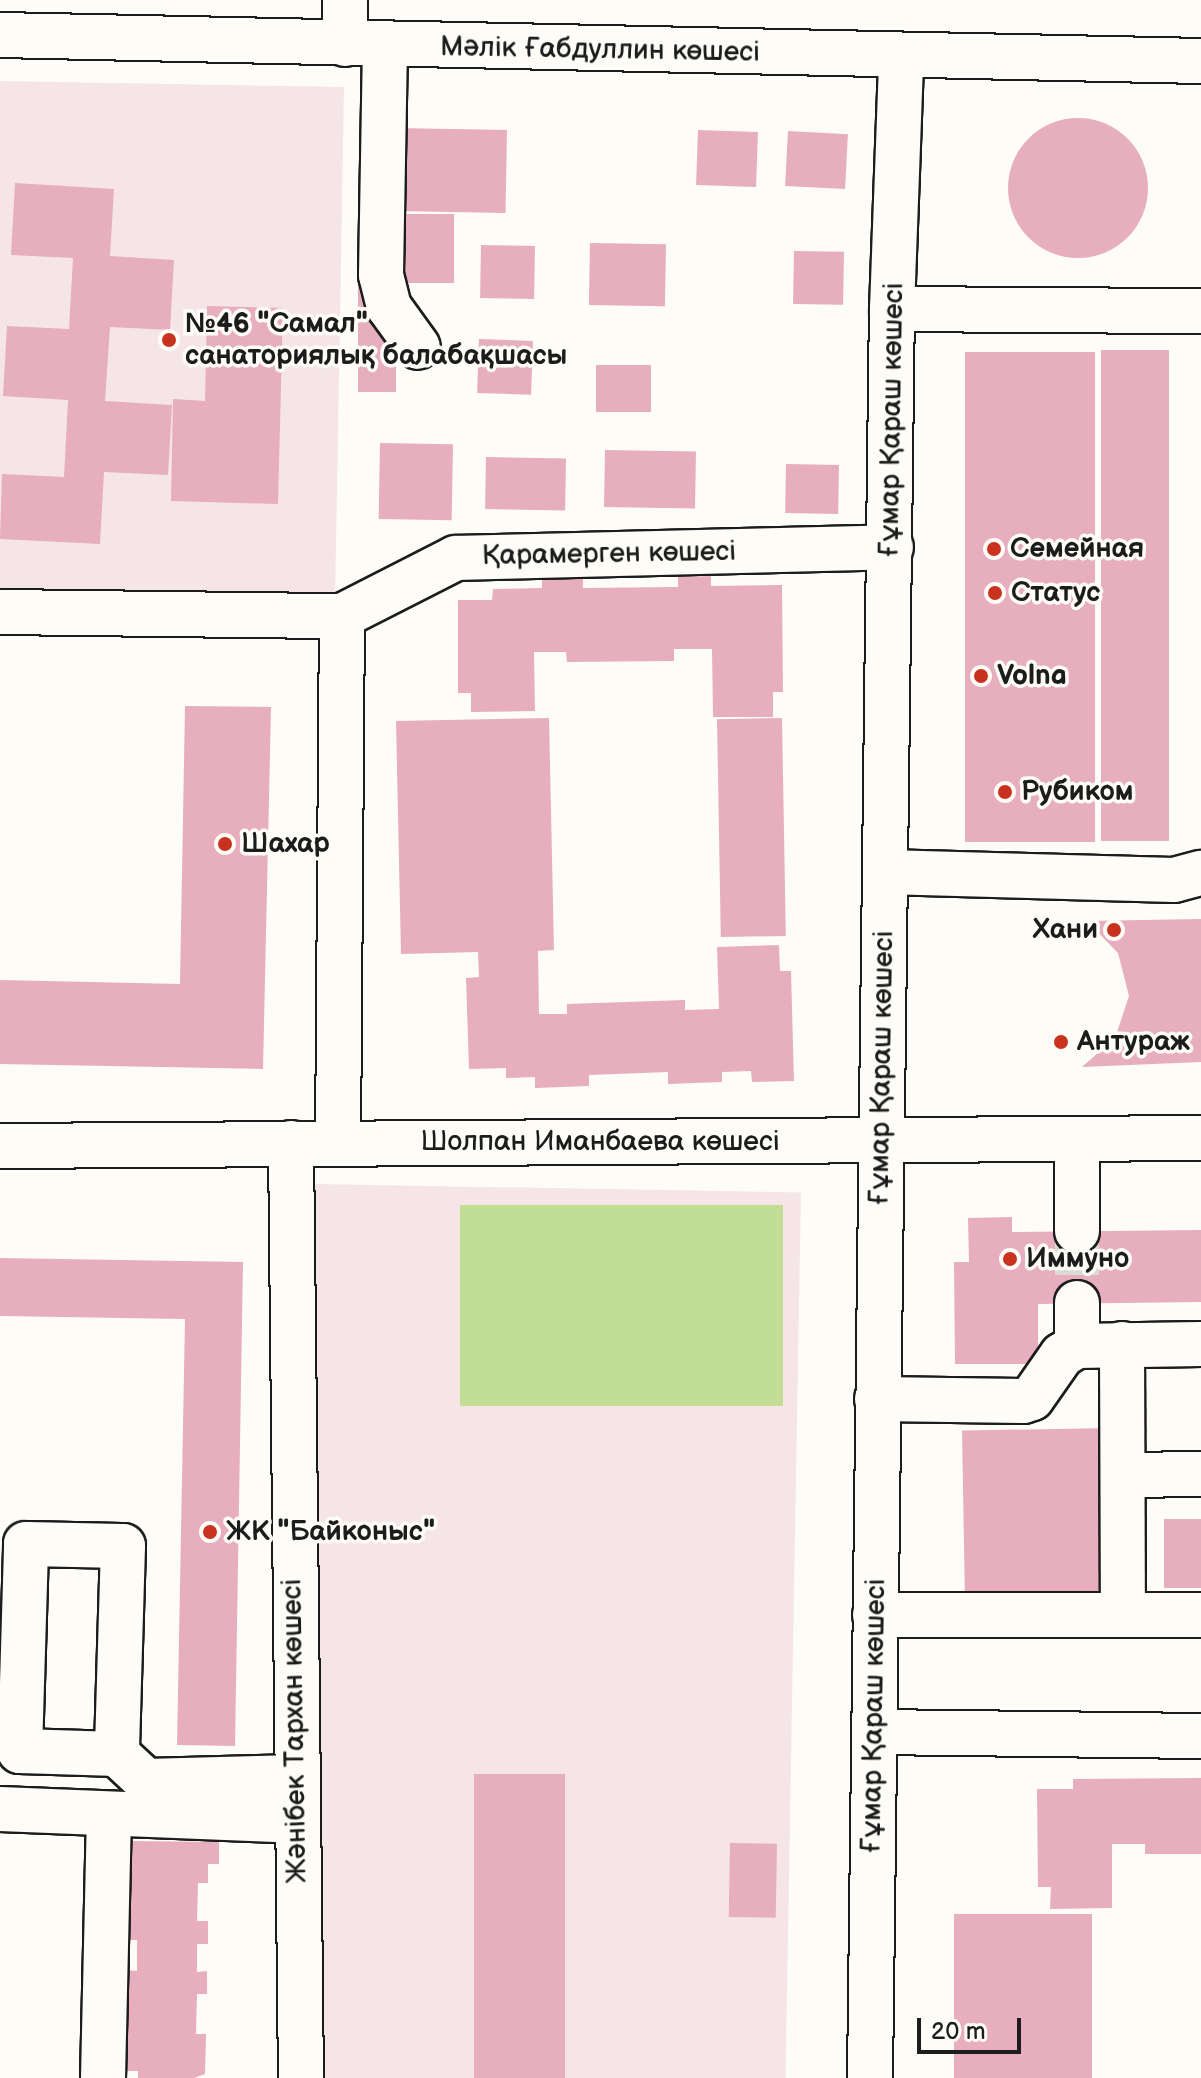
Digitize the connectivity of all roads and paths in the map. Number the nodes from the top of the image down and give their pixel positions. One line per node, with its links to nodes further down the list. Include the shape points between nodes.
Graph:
1 (345, 0): 3 (street)
2 (0, 35): 3 (street, Мәлік Ғабдуллин көшесі)
3 (365, 44): 4 (street, Мәлік Ғабдуллин көшесі); 8 (street, via 381,275 389,307)
4 (901, 58): 5 (street, Мәлік Ғабдуллин көшесі); 6 (street, Ғұмар Қараш көшесі)
5 (1201, 61)
6 (892, 309): 7 (street); 9 (street, Ғұмар Қараш көшесі)
7 (1201, 311)
8 (418, 347)
9 (891, 547): 11 (street, Қарамерген көшесі, via 456,558); 12 (street, Ғұмар Қараш көшесі)
10 (0, 612): 11 (street)
11 (342, 616): 18 (street)
12 (885, 872): 13 (street, via 1174,880); 16 (street, Ғұмар Қараш көшесі)
13 (1201, 873)
14 (1201, 1138): 15 (street, Шолпан Иманбаева көшесі)
15 (1077, 1139): 16 (street, Шолпан Иманбаева көшесі); 20 (street)
16 (880, 1140): 18 (street, Шолпан Иманбаева көшесі); 23 (street, Ғұмар Қараш көшесі)
17 (291, 1143): 18 (street, Шолпан Иманбаева көшесі); 19 (street, Шолпан Иманбаева көшесі); 34 (street, Жәнібек Тархан көшесі)
18 (338, 1144)
19 (0, 1146)
20 (1077, 1231)
21 (1122, 1344): 22 (street); 23 (street, via 1077,1324 1032,1398 1023,1401); 25 (street)
22 (1201, 1344)
23 (877, 1399): 26 (street, Ғұмар Қараш көшесі)
24 (1201, 1474): 25 (street)
25 (1123, 1475): 27 (street)
26 (875, 1615): 27 (street); 30 (street, Ғұмар Қараш көшесі)
27 (1123, 1615): 28 (street)
28 (1201, 1615)
29 (0, 1713): 32 (street, via 9,1714)
30 (874, 1732): 31 (street); 40 (street, Ғұмар Қараш көшесі)
31 (1201, 1736)
32 (20, 1751): 33 (street); 33 (street, via 26,1544 123,1546)
33 (117, 1754): 34 (street, via 146,1781)
34 (295, 1777): 37 (street, Жәнібек Тархан көшесі)
35 (0, 1809): 36 (street)
36 (109, 1814): 37 (street); 38 (street)
37 (295, 1821): 39 (street, Жәнібек Тархан көшесі)
38 (103, 2078)
39 (301, 2078)
40 (870, 2078)

